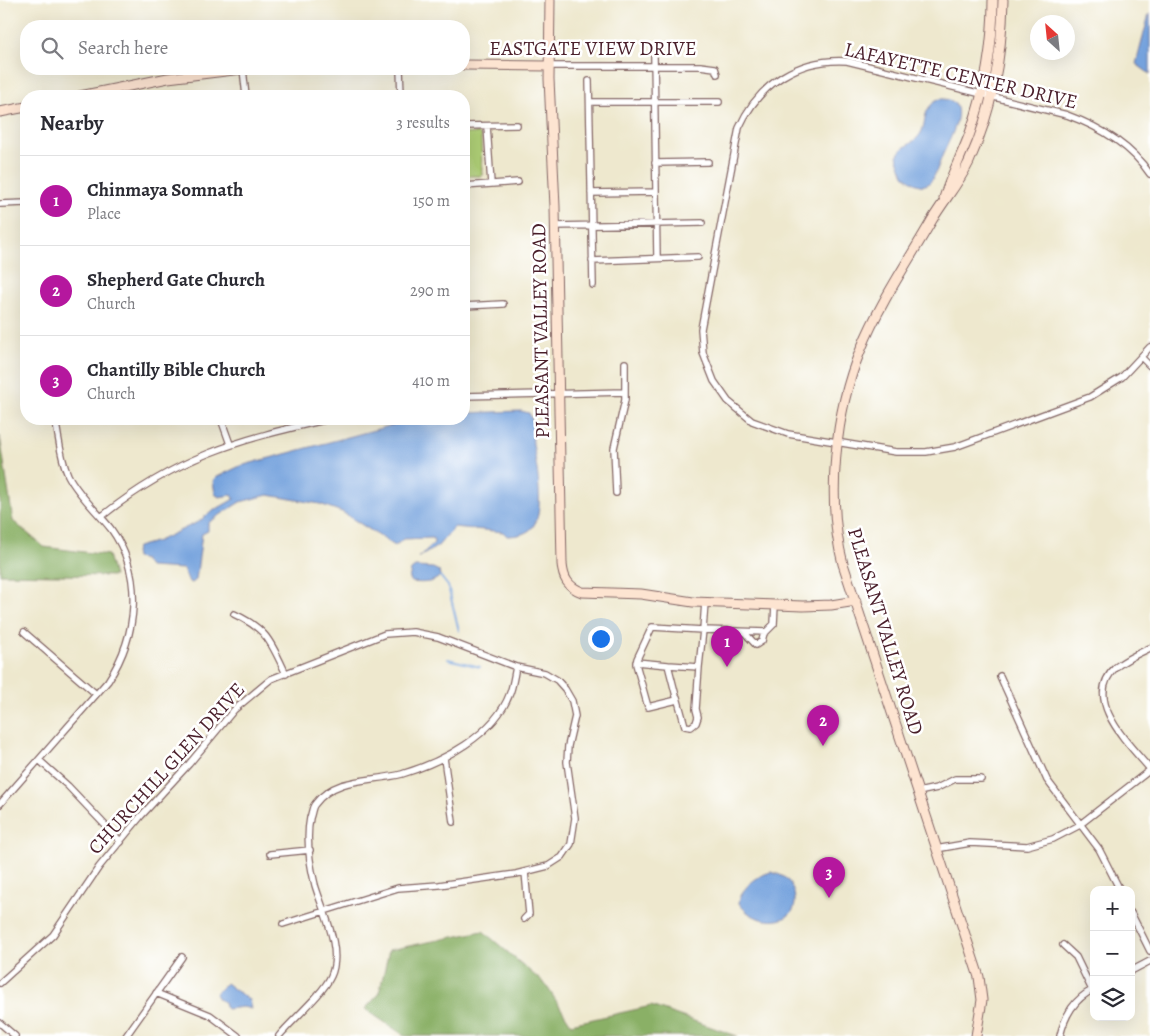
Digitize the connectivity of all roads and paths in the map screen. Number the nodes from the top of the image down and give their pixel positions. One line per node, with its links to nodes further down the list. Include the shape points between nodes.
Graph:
1 (550, 0): 6 (main road, PLEASANT VALLEY ROAD)
2 (993, 0): 16 (main road, PLEASANT VALLEY ROAD, via 991,41)
3 (1003, 0): 17 (main road, PLEASANT VALLEY ROAD, via 999,56)
4 (654, 56): 7 (street)
5 (470, 65): 6 (main road, EASTGATE VIEW DRIVE)
6 (549, 66): 7 (street, EASTGATE VIEW DRIVE); 39 (main road, PLEASANT VALLEY ROAD)
7 (654, 66): 8 (street, EASTGATE VIEW DRIVE, via 708,66 715,68); 19 (street)
8 (717, 74)
9 (193, 75): 13 (main road)
10 (244, 75): 14 (street)
11 (400, 75): 15 (street)
12 (589, 81): 18 (street)
13 (109, 90)
14 (245, 90)
15 (401, 90)
16 (981, 94): 17 (street, LAFAYETTE CENTER DRIVE); 34 (main road, PLEASANT VALLEY ROAD, via 971,130); 57 (street, LAFAYETTE CENTER DRIVE, via 860,64 817,63 792,71 766,88 749,108 739,128 702,318 706,364 728,401 752,421 775,431)
17 (991, 96): 28 (street, LAFAYETTE CENTER DRIVE, via 1067,115 1095,126 1130,151); 34 (main road, PLEASANT VALLEY ROAD, via 961,178)
18 (590, 102): 19 (street); 33 (street)
19 (655, 102): 20 (street); 27 (street)
20 (718, 102)
21 (20, 108): 22 (main road)
22 (0, 112)
23 (518, 125): 25 (street)
24 (470, 126): 25 (street)
25 (487, 126): 30 (street)
26 (708, 162): 27 (street)
27 (655, 163): 32 (street)
28 (1149, 170)
29 (518, 182): 30 (street)
30 (491, 184): 31 (street)
31 (470, 186)
32 (655, 192): 33 (street); 38 (street)
33 (591, 193): 40 (street)
34 (942, 202): 57 (main road, PLEASANT VALLEY ROAD, via 863,344 848,388)
35 (20, 203): 36 (street)
36 (0, 204)
37 (702, 223): 38 (street)
38 (656, 224): 40 (street); 42 (street)
39 (555, 226): 40 (street); 52 (main road, PLEASANT VALLEY ROAD)
40 (592, 226): 43 (street)
41 (698, 257): 42 (street)
42 (656, 258): 43 (street)
43 (592, 261): 44 (street)
44 (593, 285)
45 (503, 304): 46 (street)
46 (470, 306)
47 (1150, 347): 48 (street, LAFAYETTE CENTER DRIVE)
48 (1142, 358): 50 (street); 57 (street, LAFAYETTE CENTER DRIVE, via 1097,394 955,447 926,452 896,452)
49 (625, 363): 51 (street)
50 (1150, 366)
51 (625, 392): 52 (street); 59 (street, via 614,448)
52 (558, 394): 53 (street); 62 (main road, PLEASANT VALLEY ROAD, via 562,574 571,587 582,592 641,594)
53 (470, 396)
54 (56, 425): 60 (street, via 69,477)
55 (223, 425): 58 (street)
56 (304, 425): 58 (street)
57 (838, 443): 61 (main road, PLEASANT VALLEY ROAD, via 834,468 834,514 839,550)
58 (230, 444): 60 (street, via 165,473)
59 (616, 494)
60 (101, 517): 76 (street, via 125,557 132,583 134,610 122,657)
61 (856, 601): 63 (main road, PLEASANT VALLEY ROAD, via 821,606); 82 (main road, PLEASANT VALLEY ROAD)
62 (705, 602): 63 (main road, PLEASANT VALLEY ROAD); 65 (street)
63 (775, 605): 68 (street, via 774,624)
64 (234, 614): 74 (street, via 256,624)
65 (703, 630): 67 (street); 70 (street, via 652,628); 73 (street)
66 (24, 632): 76 (street)
67 (744, 632): 68 (street); 68 (street, via 756,645)
68 (764, 634)
69 (1150, 648): 80 (street, via 1114,669 1104,692 1109,716)
70 (636, 662): 71 (street); 77 (street, via 648,707 676,700)
71 (668, 665): 73 (street); 77 (street)
72 (516, 667): 74 (street, CHURCHILL GLEN DRIVE, via 438,637 405,632 385,634); 78 (street, via 504,707 472,742); 90 (street, CHURCHILL GLEN DRIVE, via 545,673 557,680 572,701 575,716 567,753 575,818 571,844 562,857 548,866)
73 (698, 667): 77 (street, via 697,720 691,727 685,726)
74 (286, 674): 86 (street, CHURCHILL GLEN DRIVE, via 271,679 234,710)
75 (1000, 676): 85 (street, via 1047,780)
76 (96, 694): 79 (street)
77 (677, 697)
78 (444, 758): 84 (street); 88 (street, via 402,774 347,783 329,791 314,805 307,831)
79 (38, 760): 83 (street); 86 (street, via 68,786)
80 (1150, 769): 85 (street)
81 (982, 779): 82 (street, via 956,779)
82 (918, 792): 87 (main road, PLEASANT VALLEY ROAD)
83 (0, 804)
84 (453, 822)
85 (1081, 824): 87 (street, via 1053,839 1027,846 970,843); 91 (street, via 1099,848)
86 (121, 842): 101 (street, CHURCHILL GLEN DRIVE, via 53,935)
87 (936, 849): 110 (main road, PLEASANT VALLEY ROAD, via 981,988)
88 (310, 850): 89 (street); 92 (street)
89 (270, 854)
90 (526, 872): 92 (street, CHURCHILL GLEN DRIVE, via 398,888); 93 (street, via 529,914)
91 (1118, 886)
92 (324, 912): 95 (street, CHURCHILL GLEN DRIVE); 109 (street, via 335,959 331,977)
93 (524, 919)
94 (1135, 921): 97 (street)
95 (283, 924)
96 (1063, 945): 102 (street, via 1074,954)
97 (1150, 951)
98 (182, 957): 104 (street)
99 (1150, 962): 100 (street)
100 (1135, 969)
101 (0, 983)
102 (1090, 983)
103 (1090, 992): 111 (street, via 1071,1008)
104 (156, 993): 107 (street); 108 (street, via 210,1015)
105 (0, 1023): 106 (street)
106 (15, 1036)
107 (126, 1036)
108 (238, 1036)
109 (278, 1036)
110 (976, 1036)
111 (1060, 1036)

